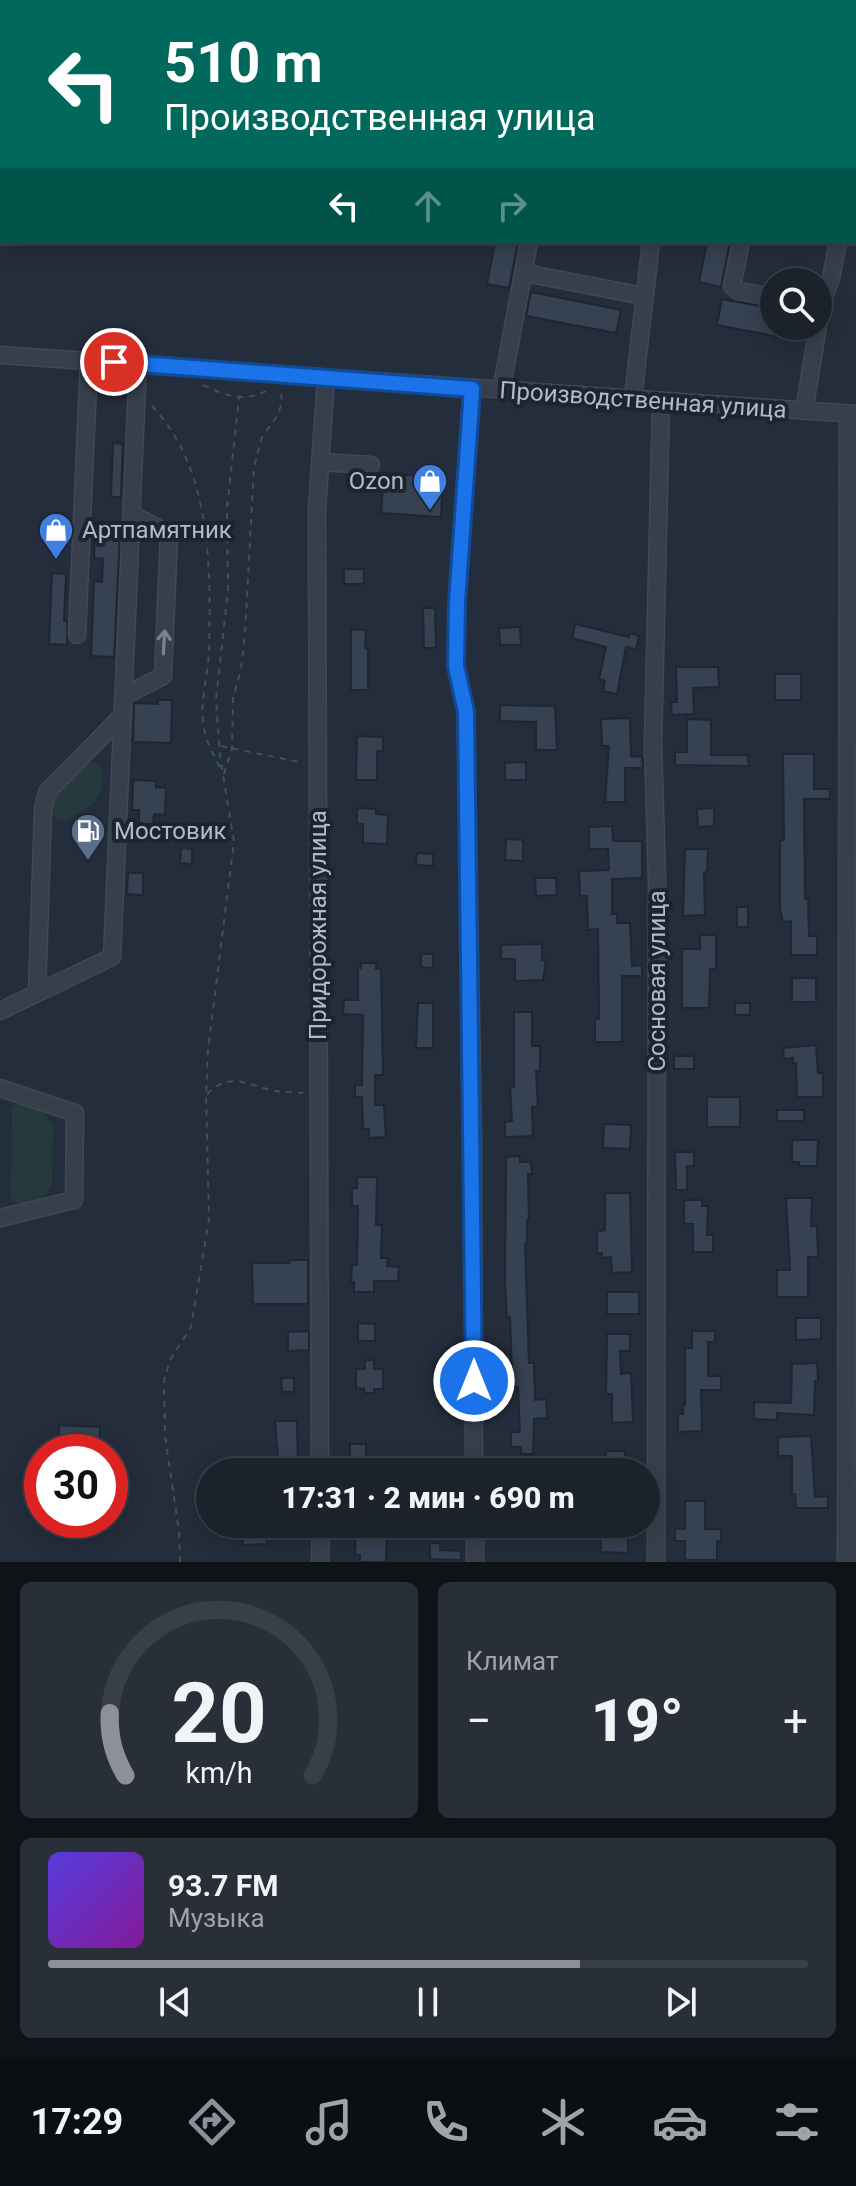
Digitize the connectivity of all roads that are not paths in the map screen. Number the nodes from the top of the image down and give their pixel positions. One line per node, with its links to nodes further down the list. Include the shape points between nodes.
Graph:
1 (529, 244): 5 (street)
2 (651, 244): 8 (street)
3 (741, 244): 7 (street, via 732,286)
4 (838, 244): 6 (street)
5 (525, 273): 8 (street); 15 (street)
6 (832, 273)
7 (760, 295)
8 (643, 296): 16 (street)
9 (815, 340): 18 (street)
10 (0, 355): 11 (street, Производственная улица)
11 (89, 360): 12 (street, Производственная улица); 24 (street)
12 (138, 363): 13 (street, Производственная улица); 22 (street)
13 (326, 378): 14 (street, Производственная улица); 20 (street, Придорожная улица)
14 (472, 389): 15 (street, Производственная улица); 32 (street, via 459,466 456,666 466,712)
15 (501, 391): 16 (street, Производственная улица)
16 (633, 398): 17 (street, Производственная улица)
17 (661, 401): 18 (street, Производственная улица); 37 (street, Сосновая улица, via 653,743)
18 (804, 411): 19 (street, Производственная улица)
19 (852, 414): 23 (street)
20 (320, 462): 21 (street); 31 (street, Придорожная улица)
21 (371, 465)
22 (132, 514): 25 (street); 25 (street, one-way to 22, via 163,676 168,566 169,534)
23 (852, 550): 38 (street)
24 (77, 635)
25 (124, 696): 26 (street)
26 (123, 715): 27 (street, via 47,792); 27 (street, via 112,957)
27 (37, 993): 28 (street)
28 (0, 1011)
29 (0, 1088): 30 (street, via 75,1113 74,1200)
30 (0, 1218)
31 (320, 1458)
32 (474, 1458)
33 (321, 1538): 35 (street)
34 (475, 1538): 36 (street)
35 (320, 1562)
36 (475, 1562)
37 (656, 1562)
38 (846, 1562)

